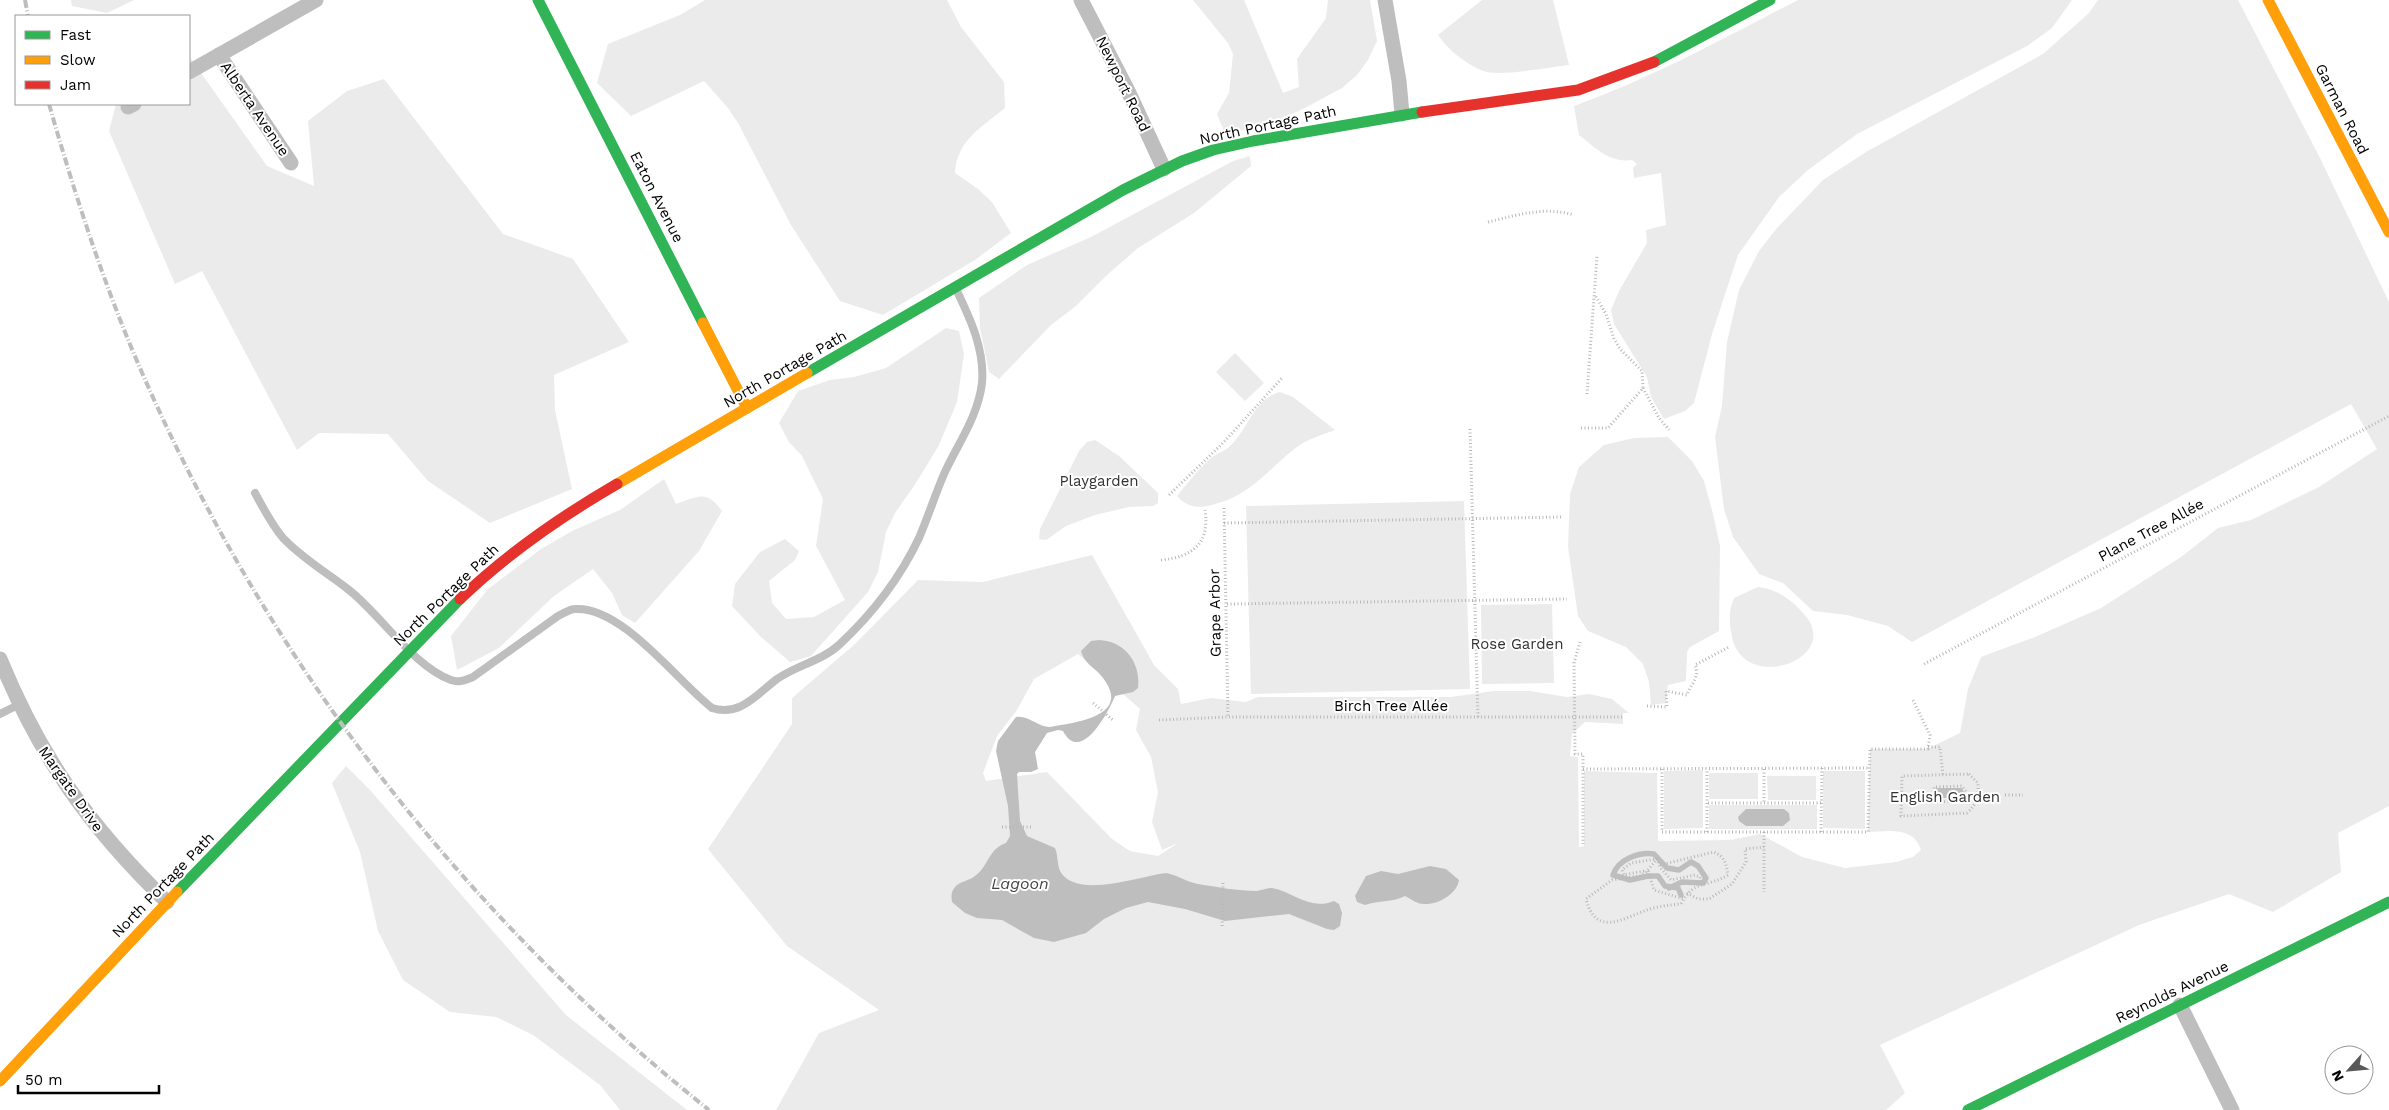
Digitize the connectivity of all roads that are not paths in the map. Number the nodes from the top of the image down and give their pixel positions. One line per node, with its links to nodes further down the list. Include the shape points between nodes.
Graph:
1 (316, 0): 7 (street)
2 (538, 0): 14 (main road, Eaton Avenue)
3 (1081, 0): 11 (street, Newport Road)
4 (1385, 0): 9 (street, via 1400,81)
5 (1770, 0): 9 (main road, North Portage Path, via 1655,62 1578,90 1524,100)
6 (2268, 0): 12 (main road, Garman Road)
7 (219, 55): 8 (street); 10 (street, Alberta Avenue)
8 (190, 71)
9 (1402, 114): 11 (main road, North Portage Path, via 1213,150)
10 (291, 163)
11 (1164, 169): 13 (main road, North Portage Path)
12 (2389, 232)
13 (956, 287): 14 (main road, North Portage Path); 16 (lane, via 970,319 982,365 982,385 977,403 944,473 919,538 903,567 864,619 838,646 821,658 777,679 743,706 722,711 701,700 624,627 584,609 573,609 558,616 473,677 459,682 431,668)
14 (747, 408): 16 (main road, North Portage Path, via 531,537 489,571)
15 (254, 493): 16 (lane, via 282,536 298,553 349,590)
16 (409, 650): 20 (main road, North Portage Path)
17 (0, 659): 18 (street, Margate Drive)
18 (18, 705): 19 (lane); 20 (street, Margate Drive, via 68,789 131,867)
19 (0, 714)
20 (166, 902): 23 (main road, North Portage Path)
21 (2389, 902): 22 (main road, Reynolds Avenue)
22 (2180, 1005): 24 (main road, Reynolds Avenue); 25 (street)
23 (0, 1081)
24 (1968, 1110)
25 (2232, 1110)

